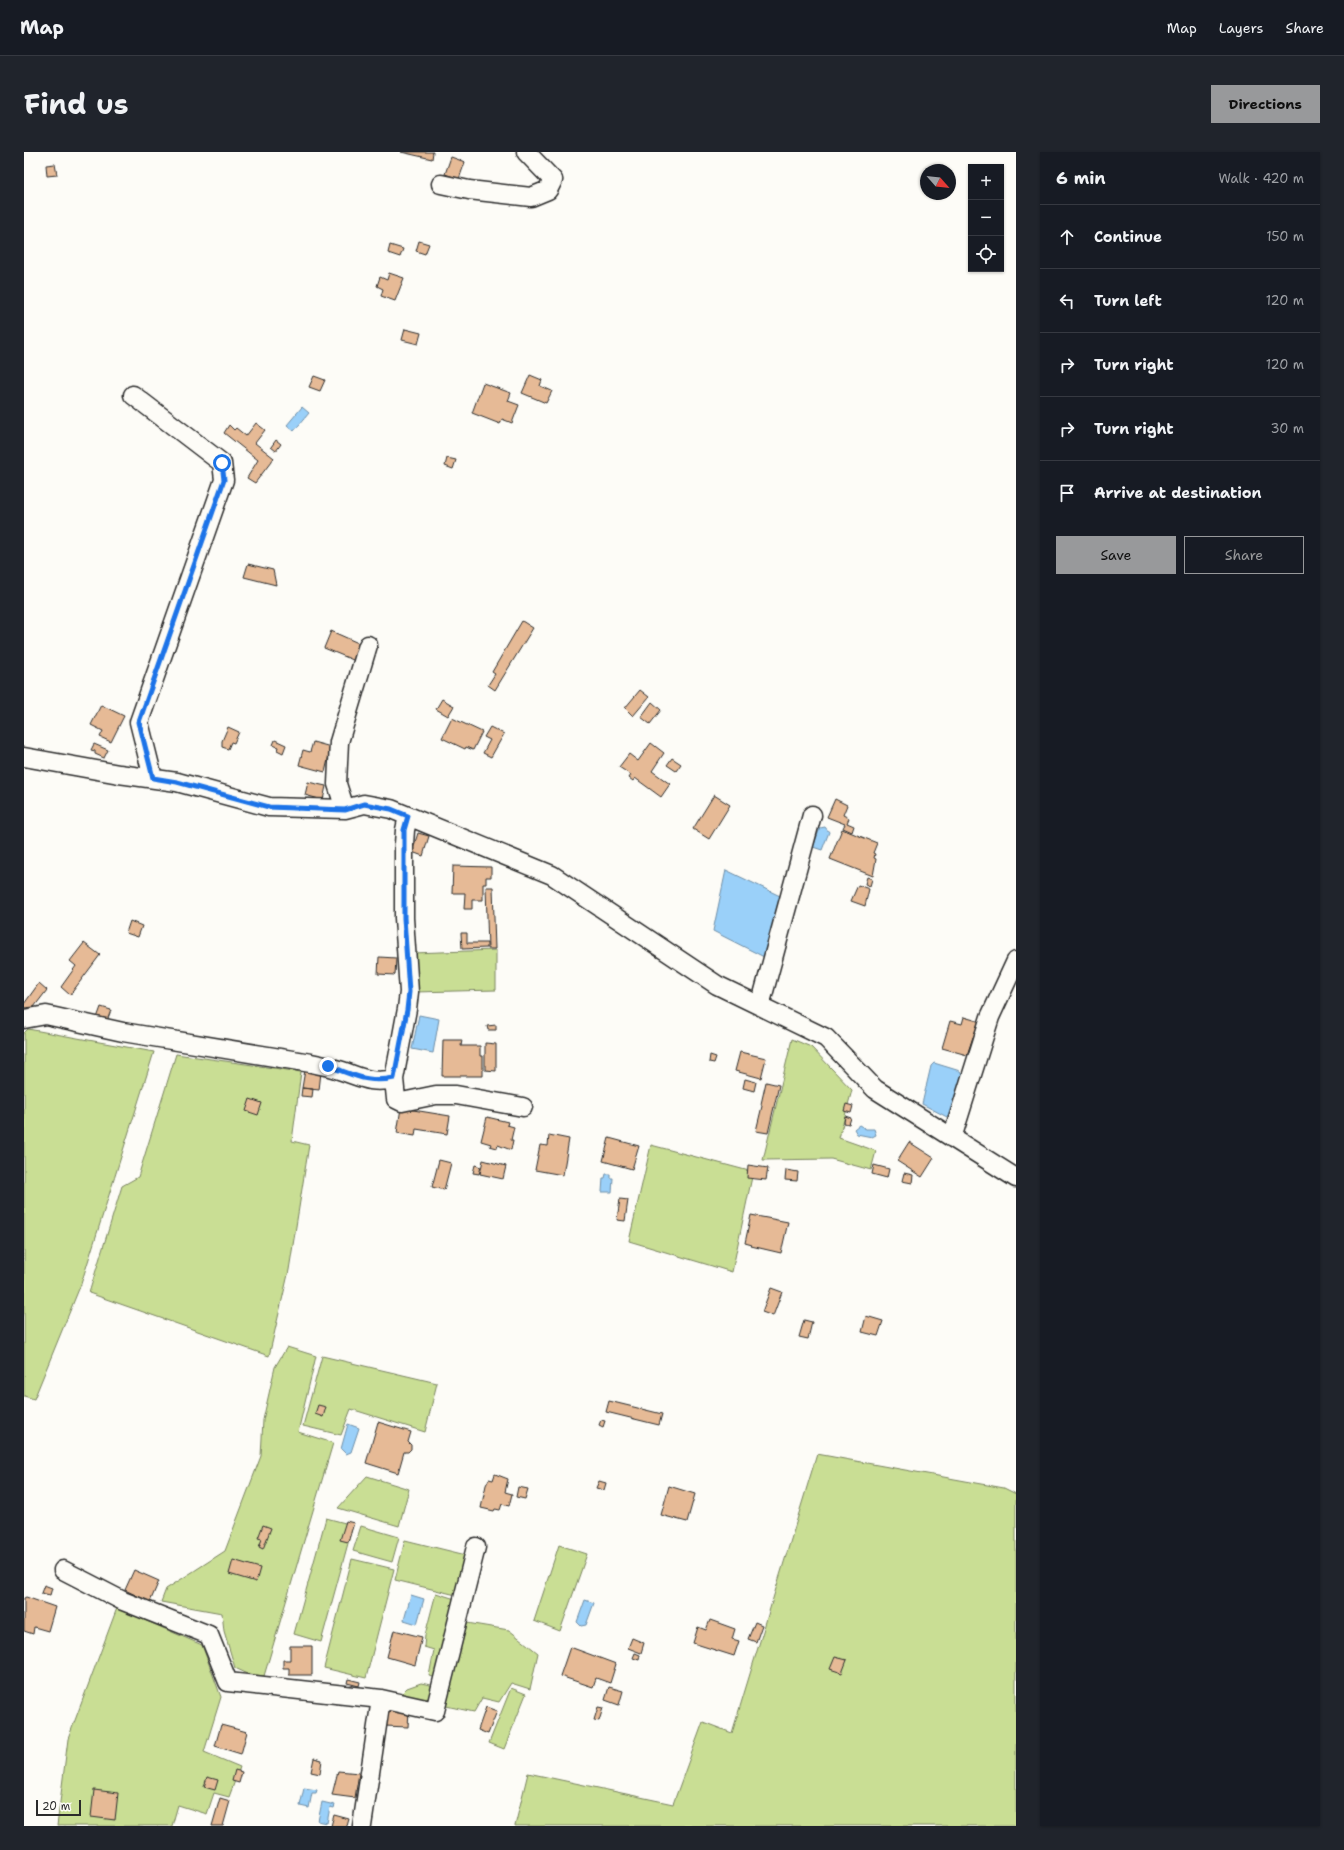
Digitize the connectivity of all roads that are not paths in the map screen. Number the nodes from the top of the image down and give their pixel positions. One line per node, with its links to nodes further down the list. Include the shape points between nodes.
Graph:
1 (526, 152): 2 (street, via 553,180 548,190 531,197)
2 (441, 184)
3 (133, 396): 6 (street, via 222,463 224,480 139,722)
4 (368, 645): 7 (street, via 339,742 337,784)
5 (24, 757): 6 (street)
6 (153, 778): 7 (street, via 269,807)
7 (345, 810): 9 (street, via 364,804 376,805)
8 (812, 815): 11 (street)
9 (408, 816): 11 (street, via 552,874 717,985); 13 (street, via 404,830 404,918 409,992)
10 (1016, 961): 15 (street, via 990,1017)
11 (760, 1006): 15 (street, via 826,1038 874,1089)
12 (24, 1018): 13 (street, via 46,1015 123,1032 312,1063 367,1080 384,1081)
13 (394, 1078): 14 (street, via 396,1099 402,1102 436,1095 456,1095)
14 (523, 1107)
15 (952, 1138): 16 (street)
16 (1016, 1178)
17 (476, 1547): 19 (street, via 435,1711)
18 (63, 1570): 19 (street, via 123,1601 209,1635 228,1682)
19 (381, 1699): 20 (street)
20 (362, 1826)

